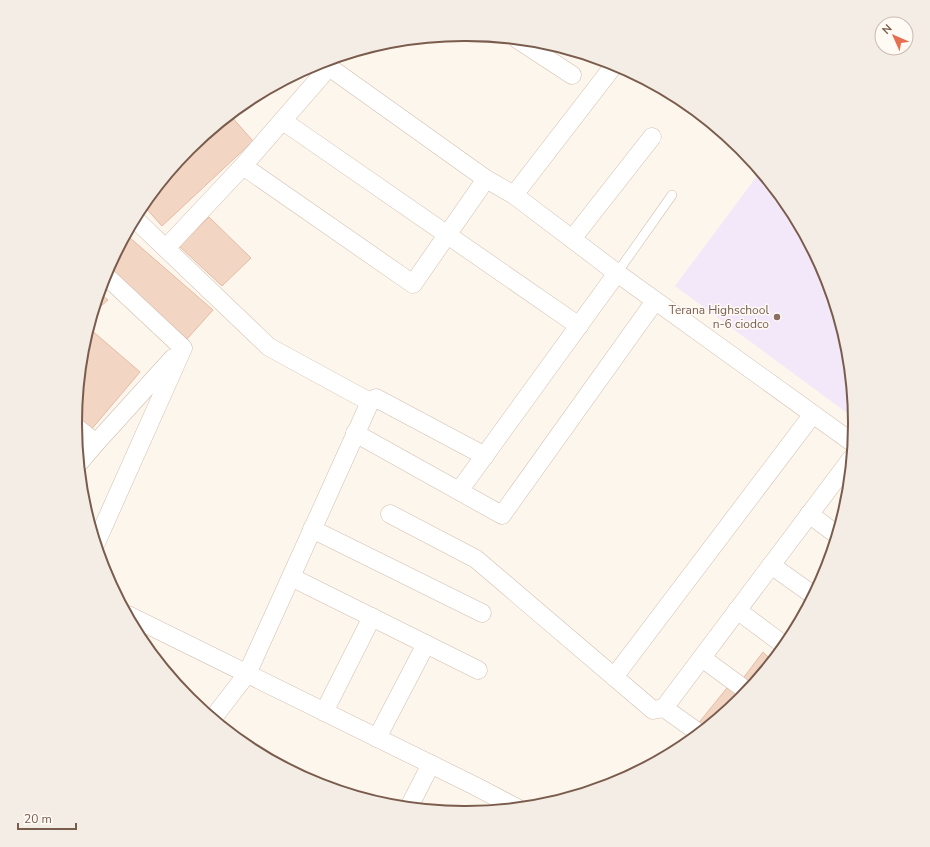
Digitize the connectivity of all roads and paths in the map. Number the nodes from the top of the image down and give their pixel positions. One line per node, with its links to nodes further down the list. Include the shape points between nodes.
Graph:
1 (528, 46): 5 (street)
2 (329, 66): 9 (street)
3 (322, 69): 6 (street)
4 (611, 70): 10 (street)
5 (572, 75)
6 (282, 121): 8 (street); 13 (street)
7 (652, 136): 14 (street)
8 (243, 166): 13 (street, via 413,284); 15 (street)
9 (486, 179): 10 (street); 13 (street)
10 (514, 195): 14 (street)
11 (672, 196): 16 (lane)
12 (139, 223): 15 (street)
13 (447, 235): 19 (street)
14 (572, 239): 16 (street)
15 (166, 248): 21 (street, via 269,347)
16 (617, 273): 18 (street); 19 (street)
17 (111, 280): 20 (street)
18 (655, 300): 22 (street); 30 (street, via 502,515)
19 (579, 326): 27 (street)
20 (183, 348): 26 (street); 35 (street)
21 (370, 402): 24 (street); 27 (street, via 376,398)
22 (813, 414): 25 (street); 48 (street)
23 (82, 432): 26 (street)
24 (356, 434): 30 (street); 33 (street)
25 (847, 439)
26 (96, 443): 28 (street)
27 (485, 456): 30 (street)
28 (84, 457)
29 (845, 467): 32 (street)
30 (459, 491)
31 (390, 514): 48 (street, via 476,559)
32 (810, 514): 34 (street); 36 (street)
33 (312, 530): 37 (street); 40 (street)
34 (832, 531)
35 (100, 535)
36 (771, 565): 38 (street); 39 (street)
37 (291, 577): 41 (street); 47 (street)
38 (809, 592)
39 (737, 610): 43 (street); 45 (street)
40 (482, 613)
41 (372, 617): 44 (street); 51 (street)
42 (137, 619): 47 (street)
43 (779, 642)
44 (426, 644): 46 (street); 54 (street)
45 (702, 658): 49 (street); 50 (street)
46 (478, 670)
47 (247, 674): 51 (street); 52 (street)
48 (614, 677): 50 (street, via 653,710)
49 (742, 687)
50 (664, 708): 53 (street)
51 (324, 712): 54 (street)
52 (216, 714)
53 (694, 730)
54 (377, 738): 55 (street)
55 (431, 764): 56 (street); 57 (street)
56 (411, 802)
57 (508, 804)

